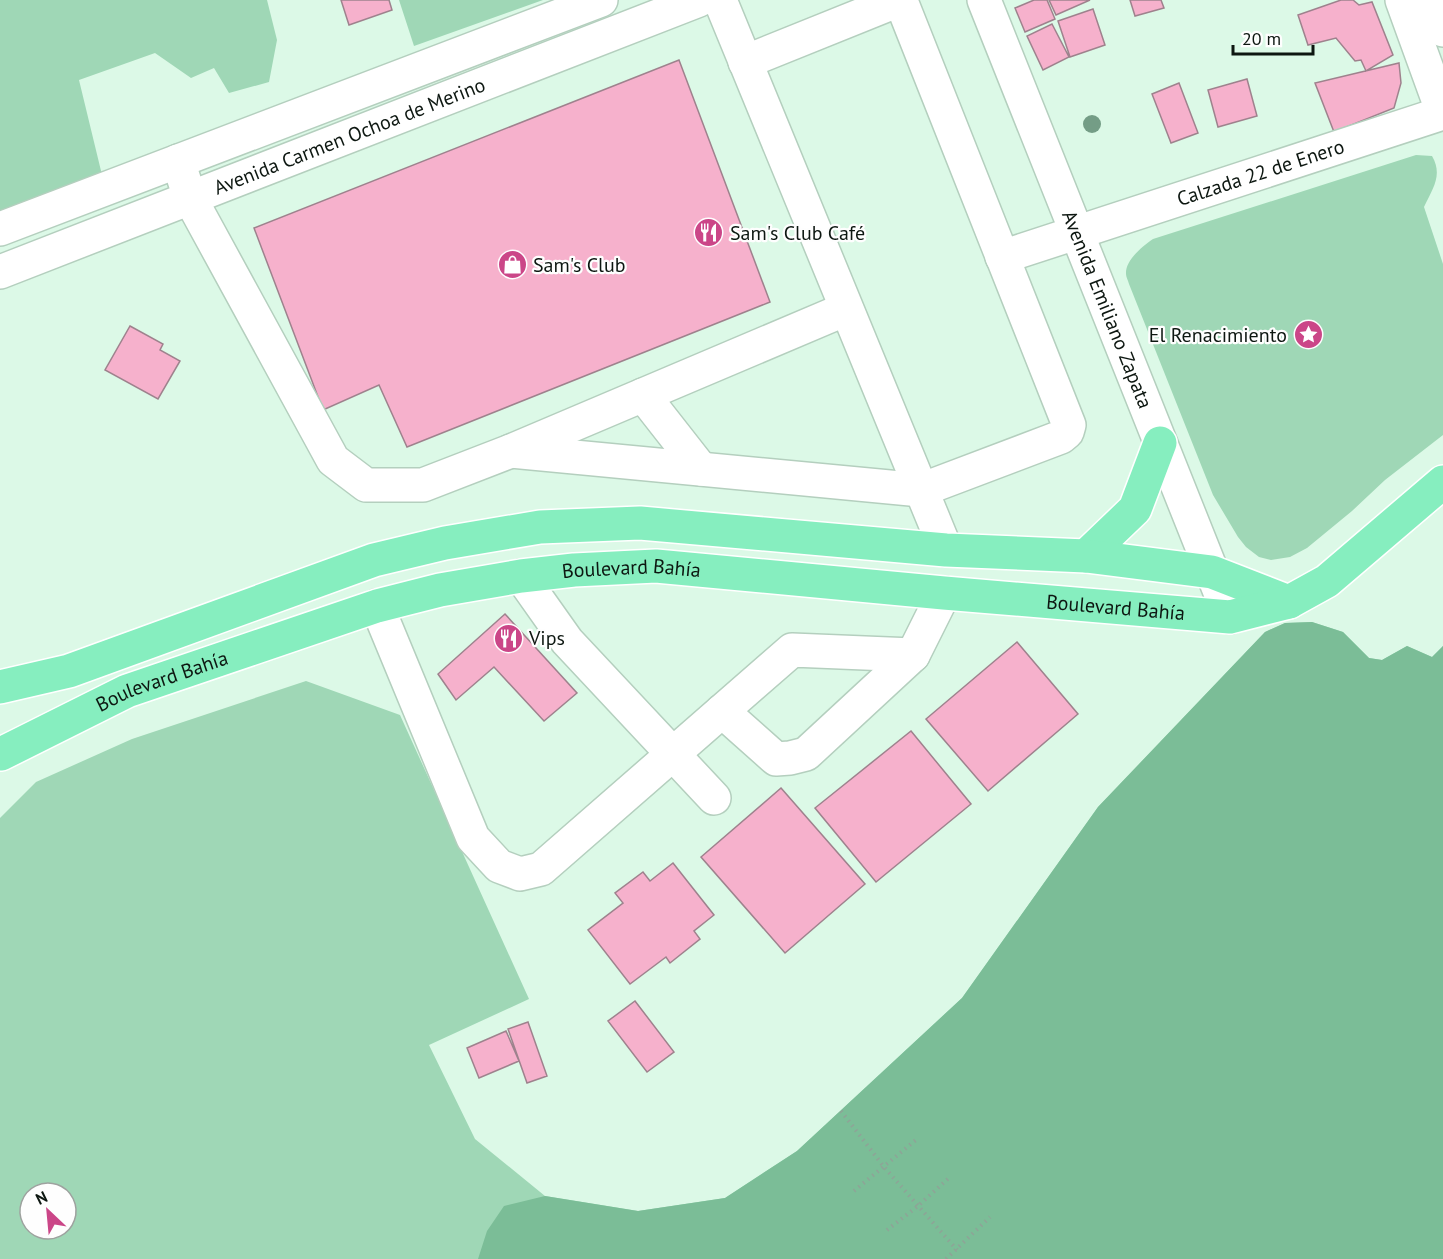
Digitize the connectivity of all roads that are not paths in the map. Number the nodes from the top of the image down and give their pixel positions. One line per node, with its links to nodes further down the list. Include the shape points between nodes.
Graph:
1 (601, 0): 10 (street, Avenida Carmen Ochoa de Merino)
2 (699, 0): 11 (street, Avenida Carmen Ochoa de Merino)
3 (720, 0): 8 (street)
4 (984, 0): 13 (street, Avenida Emiliano Zapata)
5 (1402, 0): 9 (street)
6 (1432, 0): 7 (street)
7 (1443, 30)
8 (745, 62): 14 (street, via 900,2); 16 (street)
9 (1443, 113): 13 (street, Calzada 22 de Enero)
10 (178, 161): 11 (street); 12 (street, Avenida Carmen Ochoa de Merino)
11 (190, 198): 15 (street, Avenida Carmen Ochoa de Merino); 19 (street, via 333,460 366,485 423,485)
12 (0, 229)
13 (1077, 232): 14 (street, Calzada 22 de Enero); 18 (street, Avenida Emiliano Zapata)
14 (1002, 257): 22 (street, via 1069,425 1067,432)
15 (0, 272)
16 (846, 309): 17 (street); 22 (street)
17 (643, 395): 19 (street); 20 (street)
18 (1160, 443): 24 (main road, via 1135,509); 25 (street, Avenida Emiliano Zapata)
19 (511, 451): 20 (street)
20 (701, 469): 22 (street)
21 (1443, 482): 28 (main road, Boulevard Bahía, via 1327,581)
22 (921, 490): 23 (street)
23 (946, 550): 24 (main road); 27 (main road); 32 (main road, via 640,523 540,527 374,560 69,671)
24 (1086, 556): 25 (main road)
25 (1212, 572): 28 (main road); 30 (street, Avenida Emiliano Zapata)
26 (521, 576): 27 (main road, Boulevard Bahía, via 656,567); 29 (main road, Boulevard Bahía); 35 (street, via 567,641)
27 (944, 593): 30 (main road, Boulevard Bahía); 31 (street)
28 (1289, 602): 30 (main road, Boulevard Bahía)
29 (377, 606): 35 (street, via 472,838 499,866 520,874 540,869); 36 (main road, Boulevard Bahía, via 127,691)
30 (1230, 617)
31 (913, 655): 33 (street, via 792,650); 33 (street, via 806,754 776,759)
32 (0, 687)
33 (722, 711): 35 (street)
34 (0, 739): 36 (main road)
35 (674, 753): 37 (street)
36 (0, 755)
37 (714, 798)

